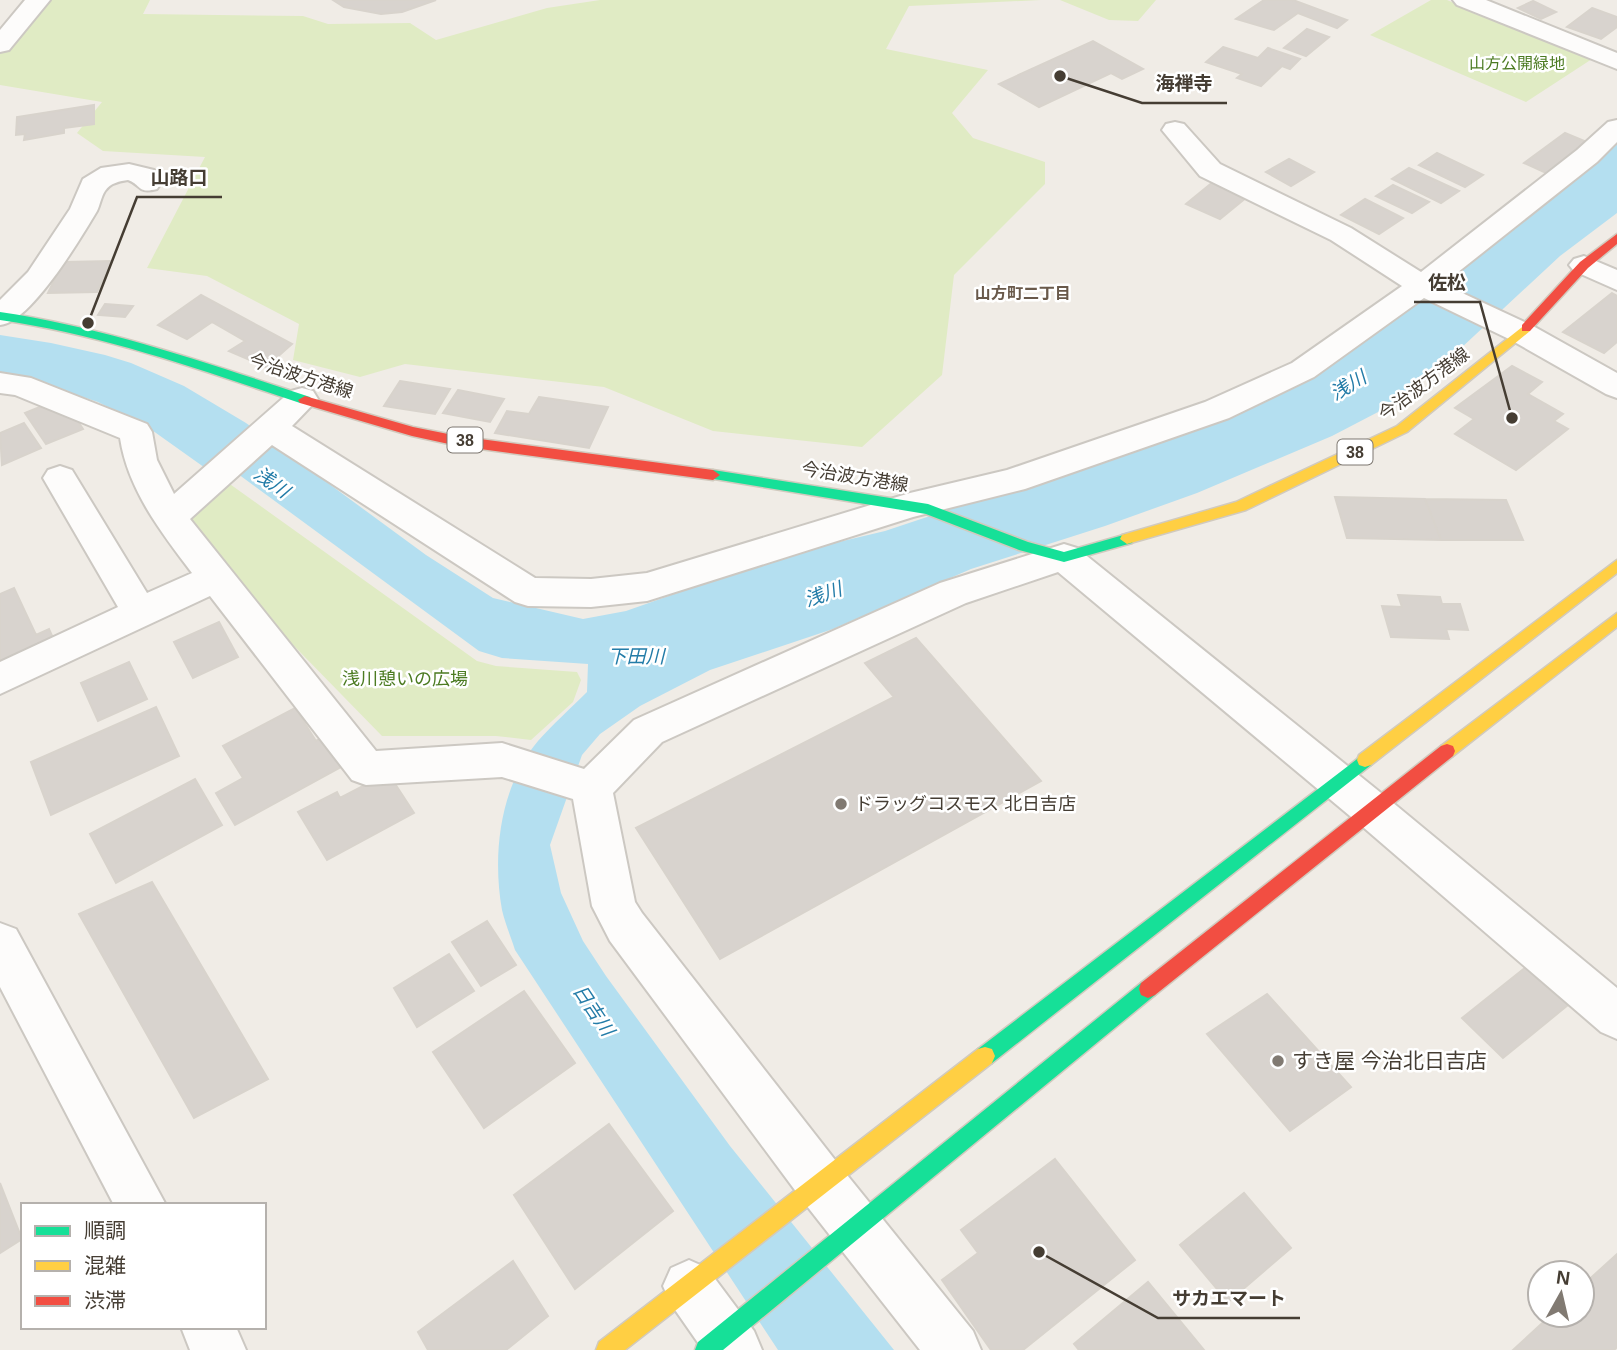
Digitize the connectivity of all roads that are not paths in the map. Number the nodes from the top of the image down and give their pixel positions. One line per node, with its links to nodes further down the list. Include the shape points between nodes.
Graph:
1 (38, 0): 3 (street)
2 (1465, 0): 4 (street)
3 (0, 45)
4 (1617, 62)
5 (1617, 128): 11 (street)
6 (1175, 131): 11 (street, via 1210,170 1341,234)
7 (147, 183): 12 (street, via 144,176 129,172 111,174 93,185 84,209 38,278)
8 (1617, 238): 9 (street, 今治波方港線 / 38)
9 (1584, 264): 10 (street); 13 (street, 今治波方港線 / 38)
10 (1617, 281)
11 (1427, 288): 13 (street); 21 (street, via 1303,370 1217,410)
12 (1, 316): 17 (street, 今治波方港線 / 38, via 41,319 121,336)
13 (1510, 327): 15 (street); 23 (street, 今治波方港線 / 38, via 1402,429 1241,506)
14 (0, 383): 16 (street)
15 (1617, 387)
16 (44, 395): 18 (street); 22 (street, via 135,432 140,460)
17 (302, 399): 19 (street); 21 (street, 今治波方港線 / 38, via 468,441)
18 (0, 413)
19 (270, 428): 21 (street, via 528,592 591,593 647,586); 22 (street)
20 (60, 478): 26 (street)
21 (927, 508): 23 (street, 今治波方港線 / 38)
22 (169, 518): 25 (street)
23 (1049, 554): 29 (street); 30 (street, via 648,731)
24 (1617, 565): 29 (street)
25 (216, 577): 26 (street); 30 (street, via 366,768 502,760)
26 (140, 613): 28 (street)
27 (1617, 619): 31 (street)
28 (0, 679)
29 (1337, 782): 31 (street); 34 (street)
30 (589, 787): 34 (street, via 614,906 626,927)
31 (1371, 809): 33 (street); 36 (street)
32 (0, 943): 35 (street)
33 (1617, 1017)
34 (820, 1185): 36 (street); 37 (street)
35 (140, 1203)
36 (854, 1227): 39 (street); 42 (street)
37 (691, 1285): 39 (street); 41 (street)
38 (208, 1329): 40 (street)
39 (723, 1342)
40 (219, 1350)
41 (607, 1350)
42 (954, 1350)

